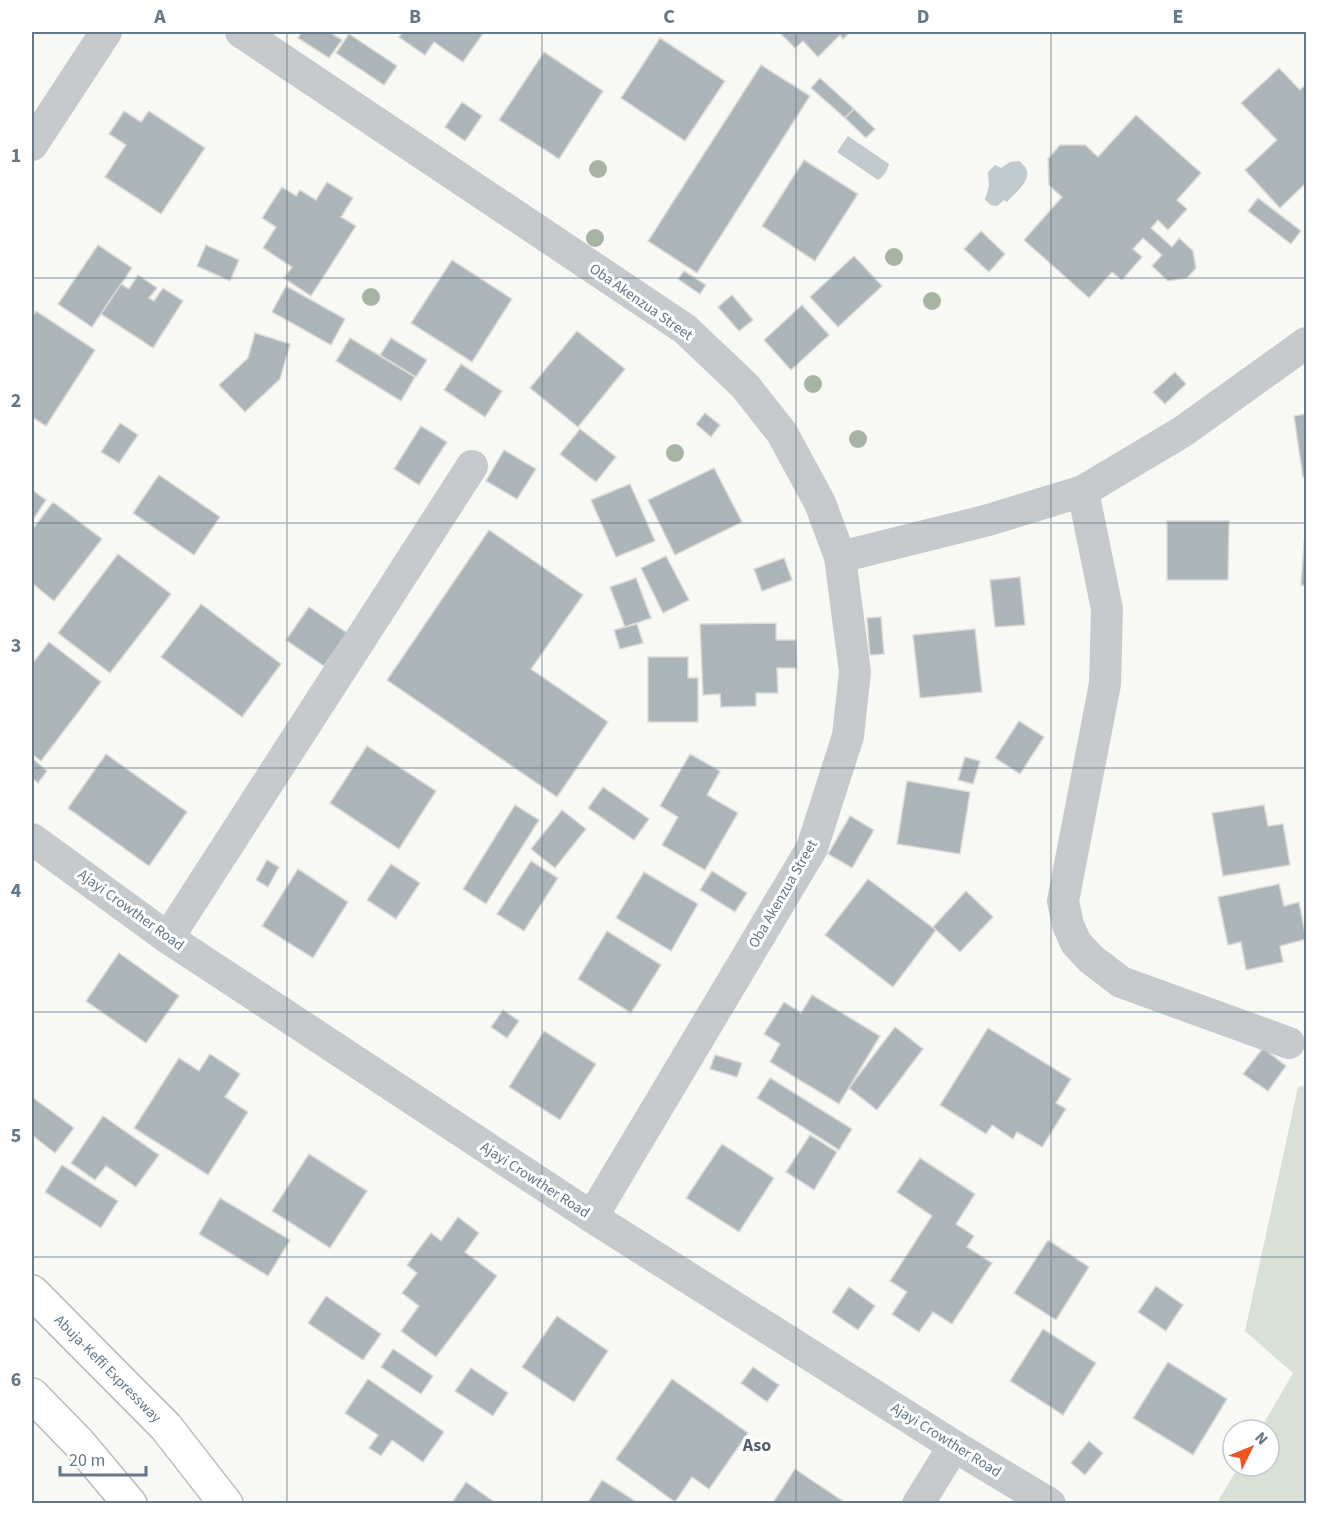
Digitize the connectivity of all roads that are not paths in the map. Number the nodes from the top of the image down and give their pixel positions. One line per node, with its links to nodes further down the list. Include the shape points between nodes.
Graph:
1 (106, 32): 3 (street)
2 (241, 32): 7 (street, Oba Akenzua Street, via 685,329 746,386 782,433 820,502)
3 (32, 145)
4 (1306, 343): 6 (street, via 1182,432)
5 (472, 466): 9 (street)
6 (1083, 491): 7 (street, via 985,521); 10 (street, via 1107,609 1105,684 1063,901 1068,925 1076,943 1090,959 1121,982)
7 (840, 557): 11 (street, Oba Akenzua Street, via 855,672 848,736 812,848)
8 (32, 839): 9 (street, Ajayi Crowther Road)
9 (168, 938): 11 (street, Ajayi Crowther Road)
10 (1289, 1043)
11 (592, 1217): 14 (street, Ajayi Crowther Road)
12 (32, 1293): 16 (highway, Abuja-Keffi Expressway, via 166,1427)
13 (32, 1395): 15 (highway)
14 (954, 1446): 17 (street); 18 (street, Ajayi Crowther Road)
15 (130, 1503)
16 (225, 1503)
17 (918, 1503)
18 (1050, 1503)

